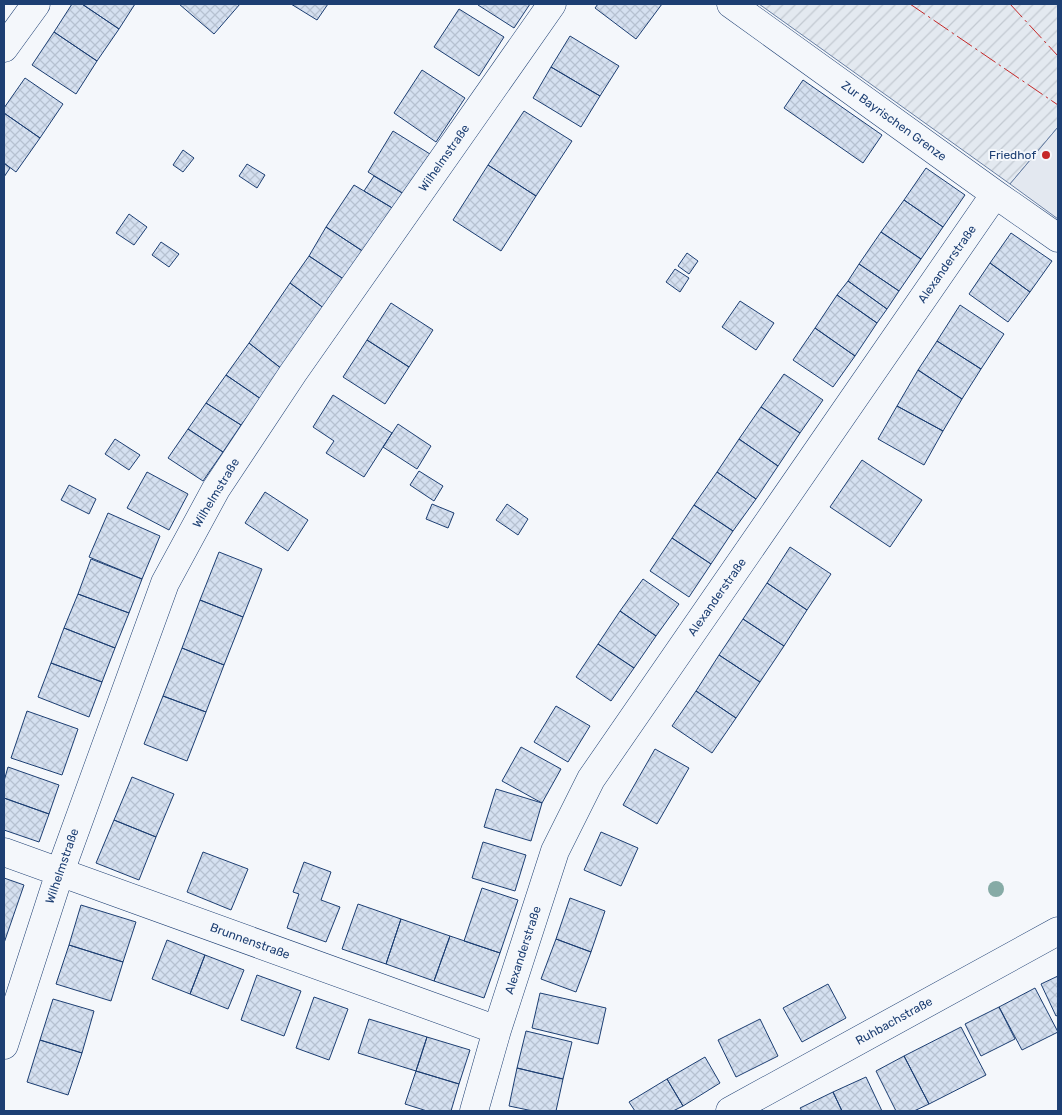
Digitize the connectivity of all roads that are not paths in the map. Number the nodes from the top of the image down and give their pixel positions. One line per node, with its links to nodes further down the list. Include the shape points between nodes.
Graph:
1 (36, 4): 4 (street)
2 (552, 4): 8 (street, Wilhelmstraße, via 293,373 216,489 165,583)
3 (730, 4): 5 (street, Zur Bayrischen Grenze)
4 (4, 48)
5 (995, 194): 6 (street, Zur Bayrischen Grenze); 10 (street, Alexanderstraße, via 591,779 556,851)
6 (1058, 238)
7 (4, 852): 8 (street, Brunnenstraße)
8 (60, 872): 10 (street, Brunnenstraße); 11 (street, Wilhelmstraße)
9 (1058, 931): 13 (street, Ruhbachstraße)
10 (497, 1030): 12 (street, Alexanderstraße)
11 (4, 1045)
12 (474, 1111)
13 (730, 1111)

